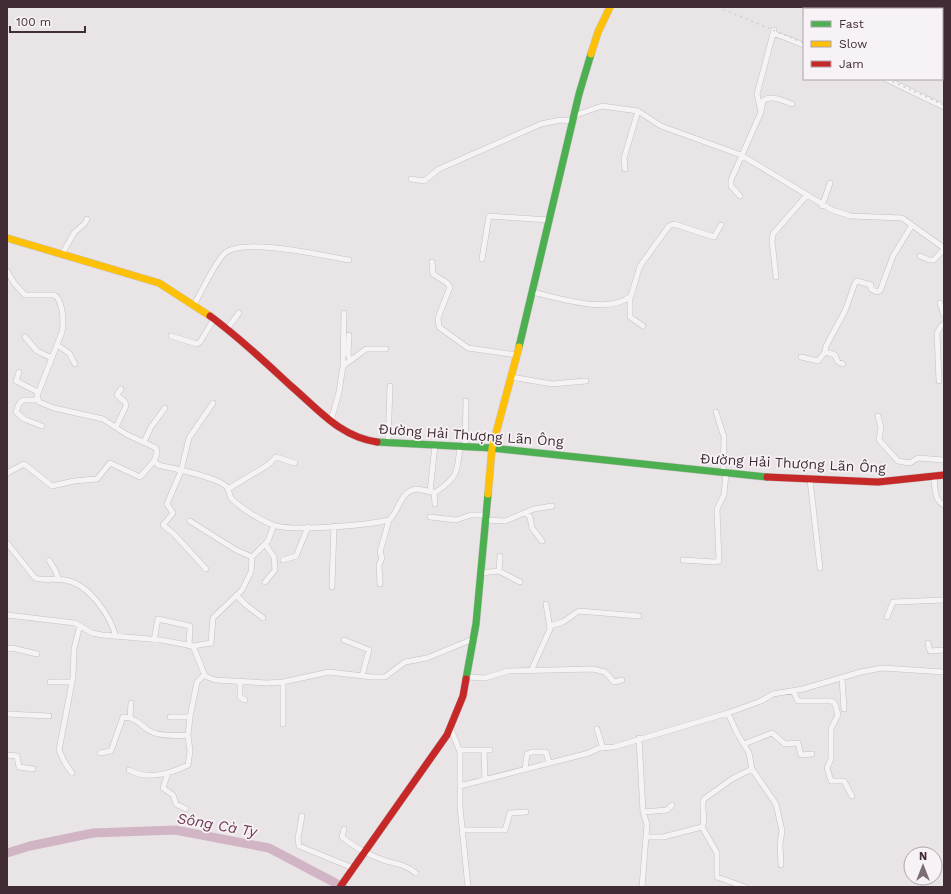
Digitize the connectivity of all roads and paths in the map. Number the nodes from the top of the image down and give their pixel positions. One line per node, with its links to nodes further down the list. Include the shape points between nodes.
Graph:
1 (610, 7): 8 (street, via 596,36 579,94)
2 (803, 45): 7 (street, via 773,31 757,94)
3 (888, 80): 5 (street)
4 (792, 104): 7 (street, via 767,98)
5 (944, 107)
6 (638, 111): 8 (street, via 602,106); 9 (street, via 661,126); 10 (street, via 624,158)
7 (761, 112): 9 (street)
8 (575, 118): 11 (street, via 541,124 439,169 424,181); 17 (street)
9 (741, 155): 13 (street, via 731,184); 14 (street)
10 (625, 169)
11 (411, 179)
12 (830, 183): 15 (street)
13 (740, 196)
14 (807, 196): 15 (street); 28 (street, via 773,234)
15 (822, 206): 19 (street, via 852,216 902,218)
16 (87, 219): 22 (street, via 74,233)
17 (549, 220): 24 (street, via 490,216); 29 (street)
18 (721, 225): 30 (street, via 714,237 674,224 669,226 640,266)
19 (912, 225): 21 (street); 45 (street, via 893,256 880,291 871,289 870,285 857,281 855,283)
20 (7, 238): 22 (street, Đường Hải Thượng Lãn Ông)
21 (944, 248): 23 (street, via 934,260)
22 (62, 254): 31 (street, Đường Hải Thượng Lãn Ông, via 159,283)
23 (920, 256)
24 (482, 259)
25 (349, 260): 31 (street, via 280,248 231,249 220,259)
26 (432, 262): 46 (street, via 434,274 450,287 438,318 439,327 468,348)
27 (7, 272): 43 (street, via 25,296 50,294 57,297 63,324)
28 (776, 277)
29 (532, 292): 30 (street, via 570,302 617,304); 46 (street)
30 (630, 297): 38 (street, via 630,317)
31 (194, 303): 36 (street, Đường Hải Thượng Lãn Ông)
32 (940, 303): 35 (street)
33 (240, 313): 39 (street)
34 (344, 313): 52 (street)
35 (944, 315)
36 (214, 319): 39 (street, Đường Hải Thượng Lãn Ông); 41 (street, via 197,344)
37 (944, 324): 56 (street, via 937,333)
38 (643, 326)
39 (227, 329): 66 (street, Đường Hải Thượng Lãn Ông)
40 (349, 335): 49 (street)
41 (171, 336)
42 (24, 337): 48 (street, via 37,351)
43 (57, 345): 48 (street); 50 (street, via 69,353)
44 (386, 350): 49 (street, via 366,349)
45 (825, 352): 47 (street, via 818,361); 51 (street, via 835,355 838,362)
46 (517, 355): 54 (street)
47 (802, 357)
48 (52, 358): 59 (street)
49 (350, 360): 52 (street)
50 (76, 364)
51 (843, 364)
52 (342, 366): 66 (street, via 339,392)
53 (19, 372): 59 (street, via 16,381)
54 (511, 377): 55 (street, via 552,384); 73 (street)
55 (586, 381)
56 (939, 381)
57 (390, 386): 70 (street)
58 (121, 389): 68 (street, via 117,395 126,406)
59 (38, 392): 60 (street)
60 (37, 400): 67 (street, via 23,400 16,412 24,419); 68 (street, via 54,408 103,419)
61 (466, 401): 72 (street)
62 (213, 403): 77 (street, via 189,438)
63 (165, 408): 69 (street, via 150,427)
64 (716, 412): 79 (street, via 724,437)
65 (878, 416): 74 (street, via 881,427 879,440 895,459 908,464 918,458)
66 (331, 421): 70 (street, Đường Hải Thượng Lãn Ông, via 353,436)
67 (42, 426)
68 (116, 427): 69 (street)
69 (144, 442): 75 (street, via 157,449)
70 (388, 444): 71 (street, Đường Hải Thượng Lãn Ông)
71 (435, 445): 72 (street, Đường Hải Thượng Lãn Ông); 84 (street)
72 (462, 446): 73 (street, Đường Hải Thượng Lãn Ông); 84 (street, via 454,477)
73 (492, 448): 79 (street, Đường Hải Thượng Lãn Ông); 90 (street)
74 (944, 460)
75 (154, 461): 77 (street); 78 (street, via 140,477 110,463 97,479 57,486 49,485 24,464)
76 (295, 463): 83 (street, via 276,457 268,465)
77 (181, 471): 83 (street, via 224,484); 105 (street, via 167,504 172,515 162,525 174,534)
78 (7, 473)
79 (724, 473): 82 (street, Đường Hải Thượng Lãn Ông); 103 (street, via 724,495 718,509 718,561)
80 (944, 475): 81 (street, Đường Hải Thượng Lãn Ông)
81 (934, 477): 82 (street, Đường Hải Thượng Lãn Ông, via 878,482); 86 (street, via 936,497)
82 (810, 480): 104 (street)
83 (228, 489): 93 (street, via 230,497 239,505)
84 (432, 492): 85 (street); 91 (street, via 416,489 410,492 402,499)
85 (435, 504)
86 (944, 505)
87 (552, 506): 88 (street)
88 (526, 513): 90 (street, via 505,521); 96 (street, via 530,517 532,528)
89 (430, 517): 90 (street, via 456,520 471,515)
90 (484, 517): 107 (street)
91 (389, 520): 94 (street); 111 (street, via 380,552)
92 (190, 521): 100 (street)
93 (274, 525): 95 (street); 98 (street)
94 (334, 526): 95 (street); 112 (street)
95 (308, 527): 102 (street, via 296,556)
96 (542, 541)
97 (7, 543): 108 (street, via 34,578)
98 (265, 544): 100 (street); 109 (street, via 274,557 275,570)
99 (500, 556): 106 (street)
100 (252, 557): 113 (street, via 251,572)
101 (49, 560): 108 (street)
102 (283, 560)
103 (683, 560)
104 (820, 568)
105 (206, 569)
106 (499, 571): 107 (street); 110 (street)
107 (480, 573): 123 (street)
108 (58, 579): 122 (street, via 74,582 87,590 110,621)
109 (265, 582)
110 (520, 582)
111 (380, 584)
112 (332, 587)
113 (237, 596): 119 (street); 127 (street, via 227,602 213,618 210,644)
114 (944, 600): 118 (street, via 892,602)
115 (546, 604): 121 (street)
116 (7, 615): 120 (street, via 66,621)
117 (639, 616): 121 (street, via 579,611 563,622)
118 (887, 617)
119 (263, 618)
120 (80, 625): 122 (street, via 94,634); 139 (street, via 74,649)
121 (550, 626): 131 (street)
122 (116, 637): 124 (street)
123 (473, 639): 134 (street, via 427,658 405,662 387,676); 135 (street)
124 (154, 640): 127 (street); 127 (street, via 158,619 190,626)
125 (344, 640): 134 (street, via 369,650)
126 (928, 643): 129 (street, via 930,651)
127 (191, 646): 133 (street)
128 (7, 649): 130 (street)
129 (944, 650)
130 (37, 654)
131 (531, 671): 135 (street, via 508,671 485,678); 137 (street, via 593,669 605,672 614,682)
132 (944, 672): 136 (street, via 882,668)
133 (204, 675): 140 (street, via 215,680); 150 (street, via 197,682)
134 (362, 676): 141 (street, via 329,672)
135 (466, 677): 153 (street, via 463,696)
136 (842, 678): 142 (street); 145 (street)
137 (622, 680)
138 (50, 682): 139 (street)
139 (72, 682): 168 (street, via 59,750)
140 (240, 682): 141 (street); 143 (street, via 240,697)
141 (283, 682): 152 (street)
142 (793, 691): 146 (street, via 773,694); 172 (street, via 798,701 832,701 836,705 837,719 830,731 831,759 827,768 831,781 844,781)
143 (245, 700)
144 (132, 702): 151 (street)
145 (844, 708)
146 (728, 713): 156 (street); 157 (street)
147 (7, 714): 148 (street)
148 (49, 716)
149 (170, 717): 150 (street)
150 (190, 717): 155 (street)
151 (130, 718): 155 (street, via 141,722 150,731 169,736); 160 (street, via 123,717 111,751)
152 (283, 724)
153 (451, 728): 159 (street); 182 (street)
154 (597, 728): 158 (street)
155 (188, 735): 169 (street, via 189,764)
156 (639, 738): 158 (street); 176 (street)
157 (744, 744): 161 (street, via 772,733 785,744 798,743 801,755); 166 (street, via 750,755)
158 (603, 748): 163 (street)
159 (460, 750): 170 (street, via 487,750); 171 (street)
160 (100, 753)
161 (812, 754)
162 (7, 755): 164 (street, via 17,756 19,767)
163 (549, 763): 165 (street); 165 (street, via 546,752 532,752 528,754)
164 (33, 769)
165 (525, 769): 170 (street)
166 (752, 769): 178 (street, via 732,779 704,799); 183 (street, via 776,804 782,831)
167 (129, 770): 169 (street, via 139,775)
168 (72, 773)
169 (168, 773): 174 (street, via 163,788 172,794 176,804)
170 (485, 780): 171 (street)
171 (460, 786): 180 (street)
172 (852, 796)
173 (672, 805): 176 (street, via 666,810)
174 (186, 809)
175 (526, 812): 180 (street, via 510,812 505,830)
176 (643, 812): 181 (street, via 647,824)
177 (302, 816): 184 (street, via 299,846)
178 (702, 826): 181 (street, via 663,837); 189 (street, via 718,853 717,877)
179 (344, 829): 182 (street, via 342,837)
180 (463, 830): 187 (street)
181 (647, 837): 188 (street)
182 (364, 852): 184 (street); 185 (street, via 378,859 396,862)
183 (781, 865)
184 (352, 869): 186 (street)
185 (416, 873)
186 (340, 887)
187 (468, 887)
188 (642, 887)
189 (744, 887)

